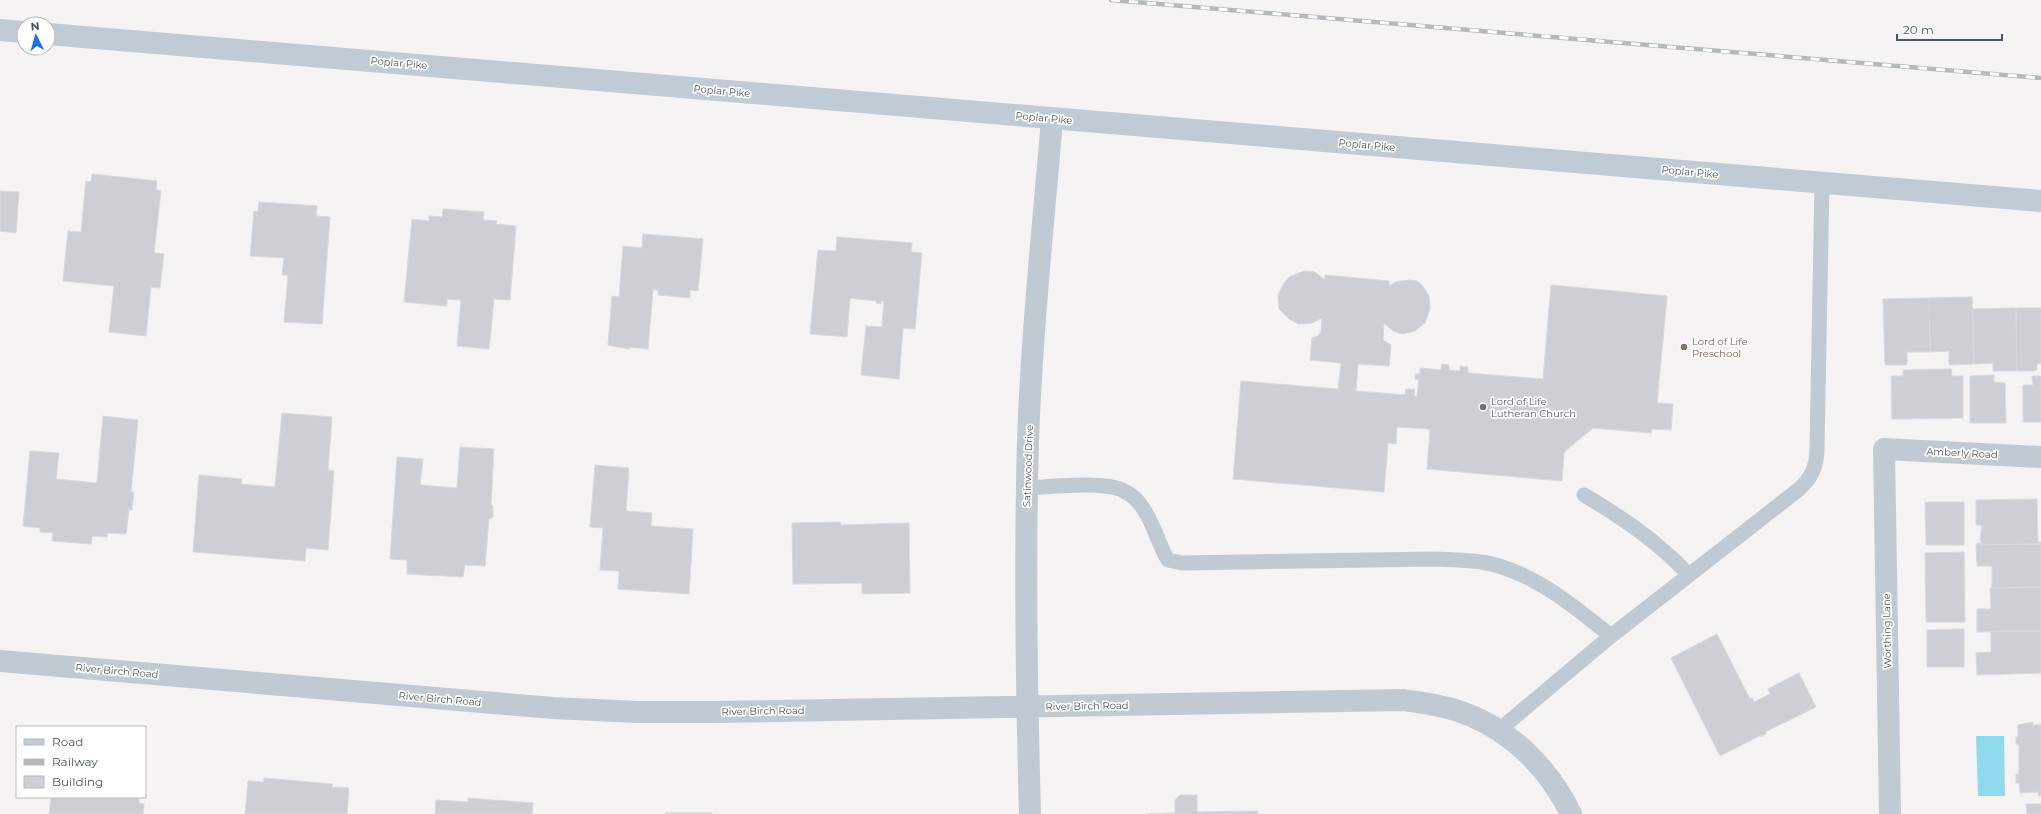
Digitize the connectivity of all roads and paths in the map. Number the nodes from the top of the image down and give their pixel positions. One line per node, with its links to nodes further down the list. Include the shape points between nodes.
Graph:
1 (0, 30): 2 (main road)
2 (16, 31)
3 (56, 35): 4 (main road, Poplar Pike)
4 (1052, 119): 5 (main road, Poplar Pike); 9 (street, Satinwood Drive, via 1033,351)
5 (1822, 182): 6 (main road, Poplar Pike); 11 (lane, via 1817,460 1814,472 1798,490)
6 (2041, 201)
7 (1884, 449): 8 (street, Amberly Road); 18 (street, Worthing Lane)
8 (2041, 457)
9 (1026, 488): 12 (lane, via 1102,486 1121,489 1134,497 1143,508 1168,560 1182,563 1437,559 1497,566 1545,586); 14 (street, Satinwood Drive)
10 (1584, 495): 11 (lane, via 1645,534)
11 (1689, 575): 12 (lane)
12 (1611, 636): 15 (lane)
13 (0, 661): 14 (street, River Birch Road, via 637,712)
14 (1027, 708): 15 (street, River Birch Road, via 1404,700 1460,711); 16 (street, Satinwood Drive)
15 (1499, 730): 17 (street, River Birch Road, via 1536,762 1552,781)
16 (1030, 814)
17 (1571, 814)
18 (1890, 814)

